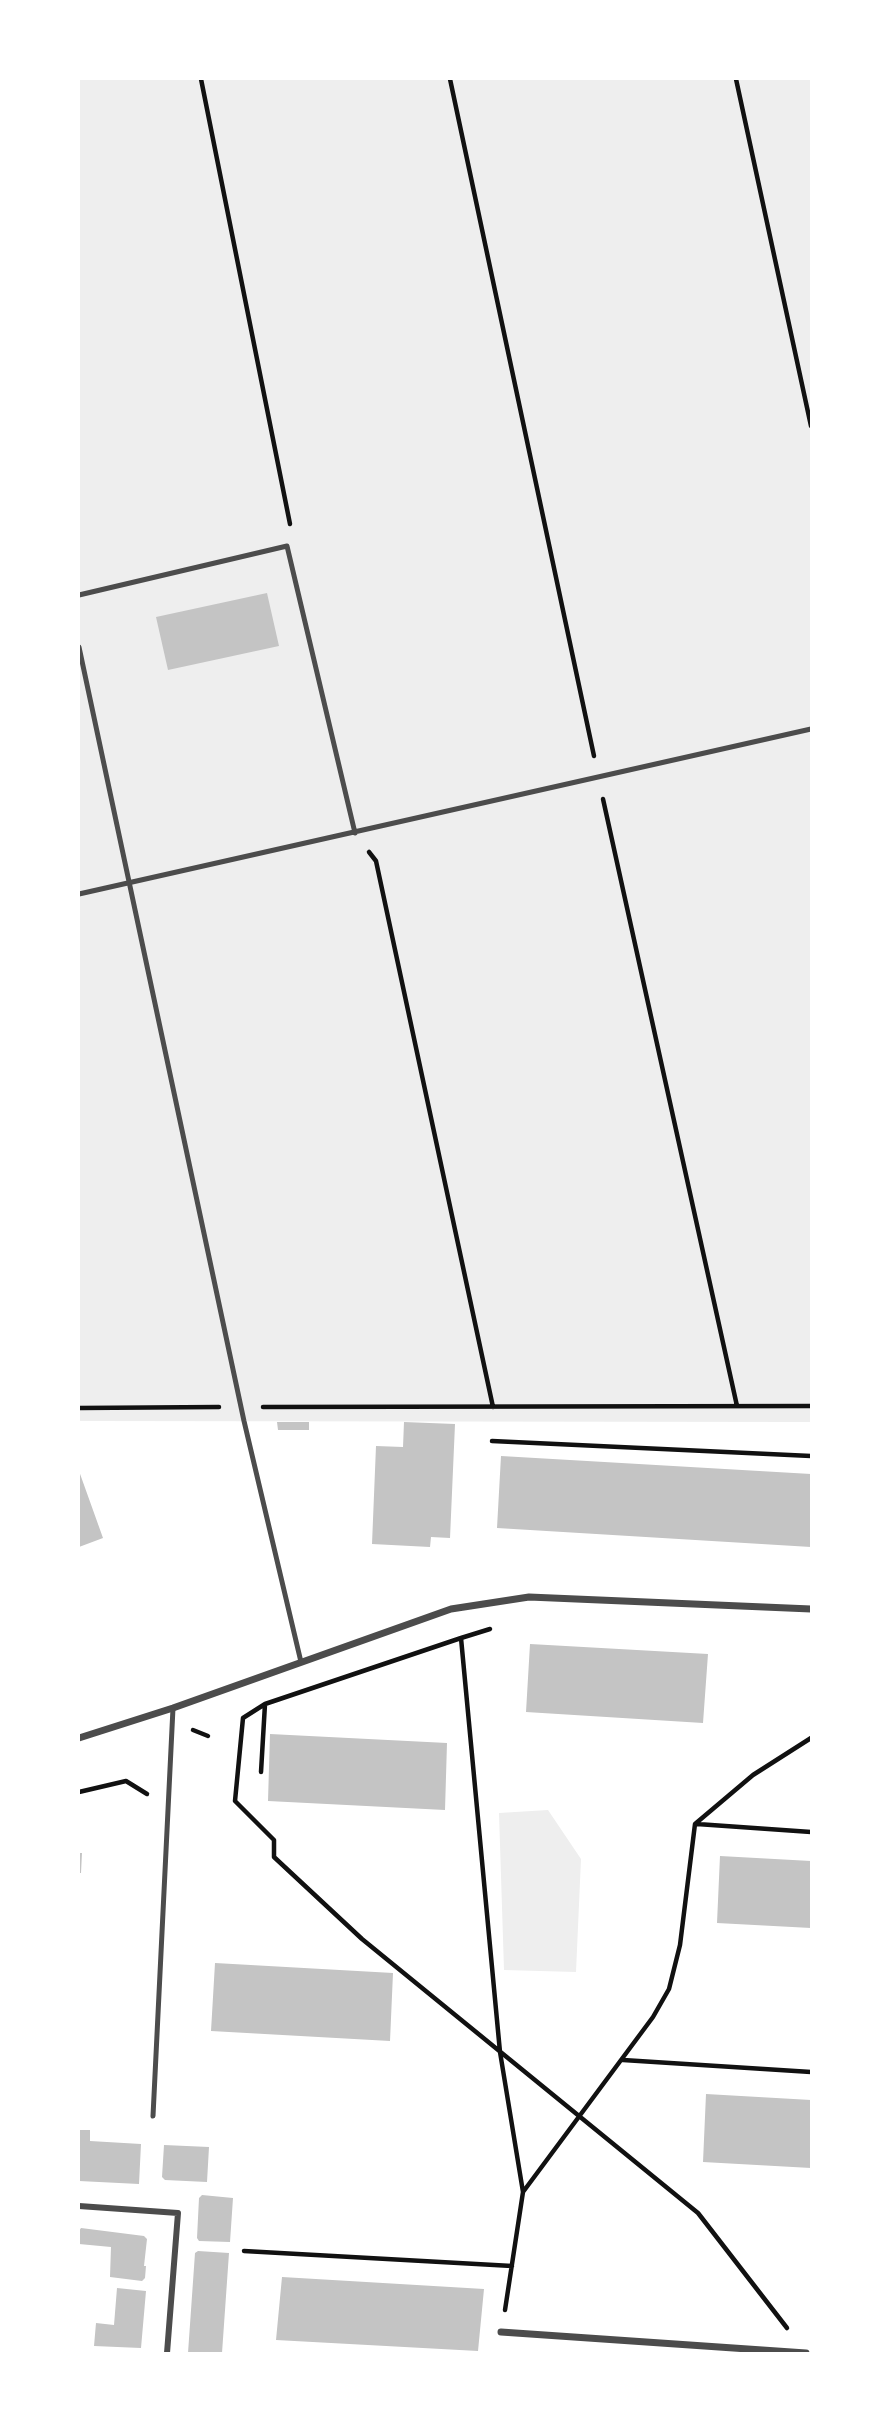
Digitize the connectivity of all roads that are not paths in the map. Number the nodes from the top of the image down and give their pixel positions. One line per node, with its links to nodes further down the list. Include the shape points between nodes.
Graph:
1 (79, 595): 4 (lane, via 287,547)
2 (79, 647): 5 (lane)
3 (811, 729): 4 (lane)
4 (355, 832): 5 (lane)
5 (131, 883): 6 (lane); 8 (lane, via 241,1407)
6 (79, 894)
7 (811, 1609): 8 (street, via 529,1597 451,1609)
8 (301, 1662): 9 (street)
9 (173, 1708): 10 (street); 11 (lane)
10 (79, 1738)
11 (153, 2116)
12 (79, 2206): 14 (street, via 178,2213)
13 (501, 2332): 15 (street)
14 (167, 2353)
15 (806, 2353)

